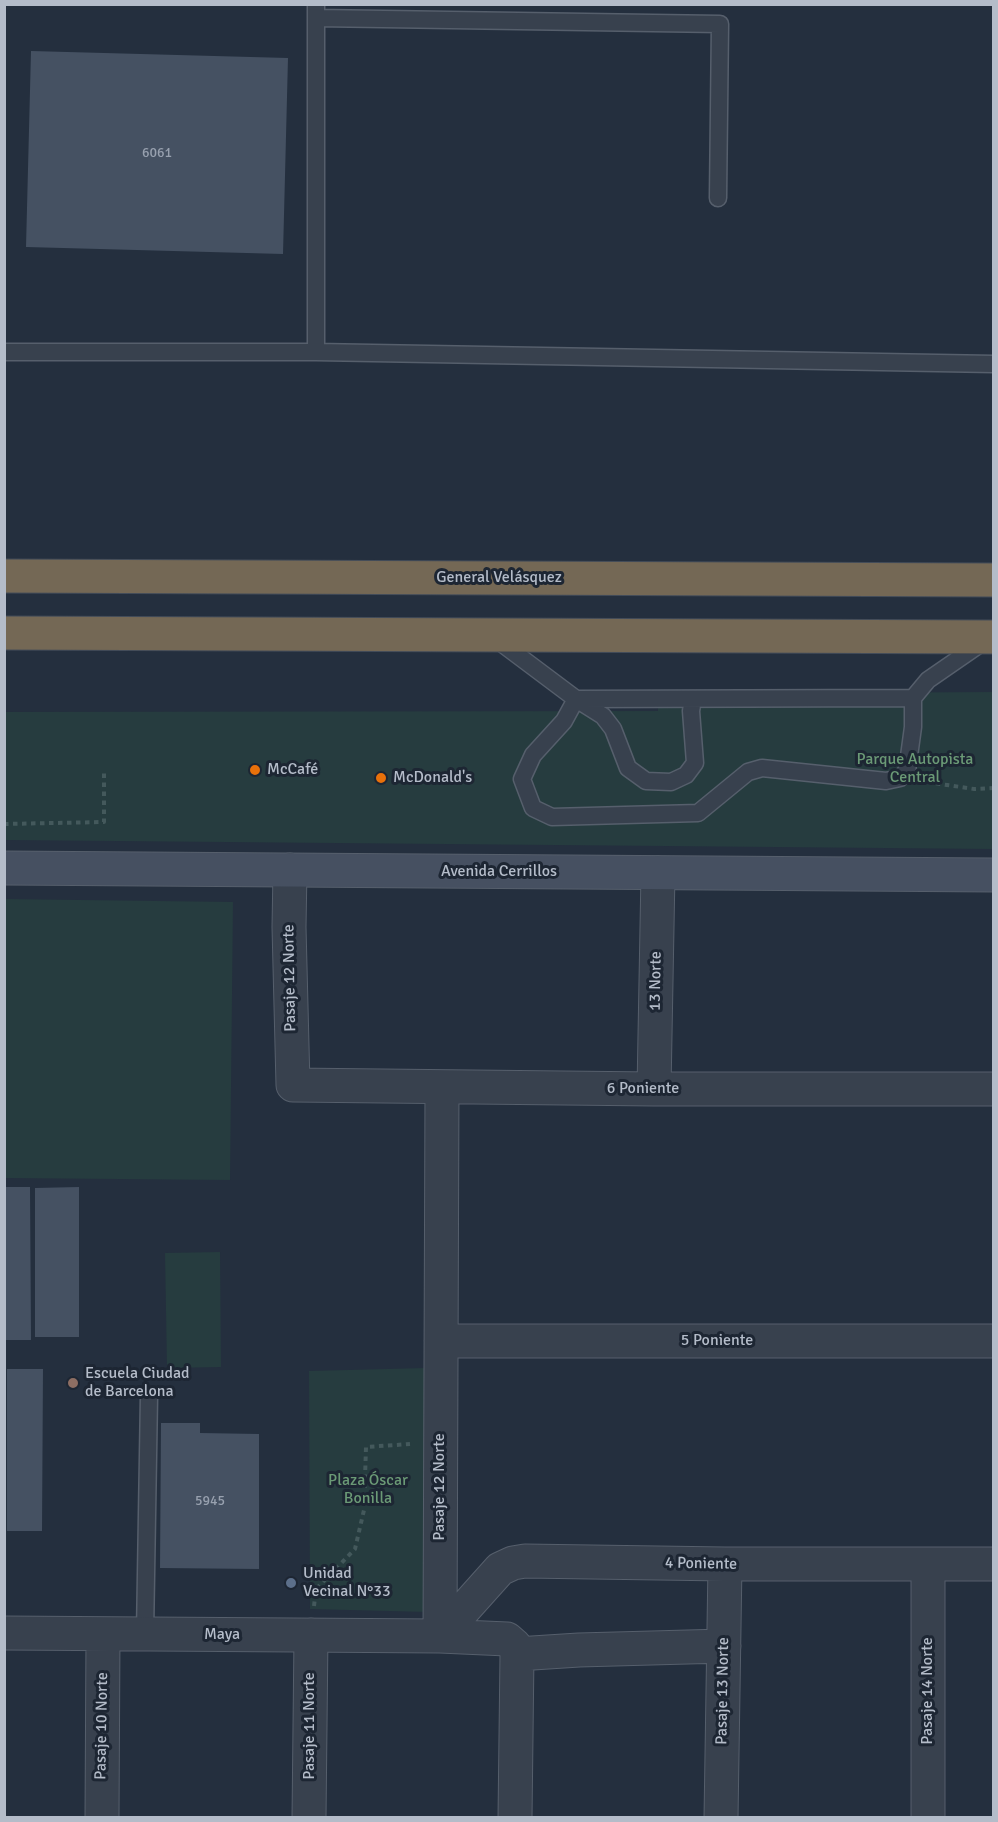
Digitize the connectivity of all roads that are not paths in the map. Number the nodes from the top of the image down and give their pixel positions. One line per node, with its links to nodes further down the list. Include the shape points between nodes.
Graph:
1 (316, 11): 2 (lane, via 720,24); 4 (lane)
2 (718, 198)
3 (4, 352): 4 (lane)
4 (316, 352): 5 (lane)
5 (993, 364)
6 (4, 576): 7 (highway, General Velásquez)
7 (993, 580)
8 (4, 633): 9 (highway)
9 (490, 635): 10 (highway); 12 (lane)
10 (992, 637): 11 (lane, via 928,680)
11 (913, 698): 12 (lane, via 906,771 900,778 886,781 762,768 748,772 698,813 552,817 533,808 522,779 533,755 564,721); 13 (lane)
12 (576, 699): 13 (lane); 13 (lane, via 603,716 613,729 628,768 646,781 671,782 686,775 695,763)
13 (693, 699)
14 (4, 868): 15 (main road, Avenida Cerrillos)
15 (290, 870): 16 (main road, Avenida Cerrillos); 18 (street, Pasaje 12 Norte)
16 (658, 873): 17 (main road, Avenida Cerrillos); 20 (street, 13 Norte)
17 (993, 875)
18 (293, 1085): 19 (street, 6 Poniente)
19 (442, 1088): 20 (street, 6 Poniente); 22 (street, Pasaje 12 Norte)
20 (654, 1089): 21 (street, 6 Poniente)
21 (993, 1089)
22 (441, 1341): 23 (street, 5 Poniente); 32 (street, Pasaje 12 Norte)
23 (993, 1341)
24 (149, 1396): 30 (lane)
25 (725, 1564): 26 (street, 4 Poniente); 32 (street, 4 Poniente, via 513,1563 500,1569); 33 (street, Pasaje 13 Norte)
26 (928, 1564): 27 (street, 4 Poniente); 39 (street, Pasaje 14 Norte)
27 (993, 1564)
28 (4, 1633): 29 (street, Maya)
29 (103, 1634): 30 (street, Maya); 35 (street, Pasaje 10 Norte)
30 (145, 1634): 31 (street, Maya)
31 (311, 1635): 32 (street, Maya); 36 (street, Pasaje 11 Norte)
32 (440, 1636): 34 (street, via 507,1639)
33 (724, 1646): 34 (street); 38 (street, Pasaje 13 Norte)
34 (517, 1654): 37 (street)
35 (102, 1818)
36 (309, 1818)
37 (515, 1818)
38 (721, 1818)
39 (928, 1818)

